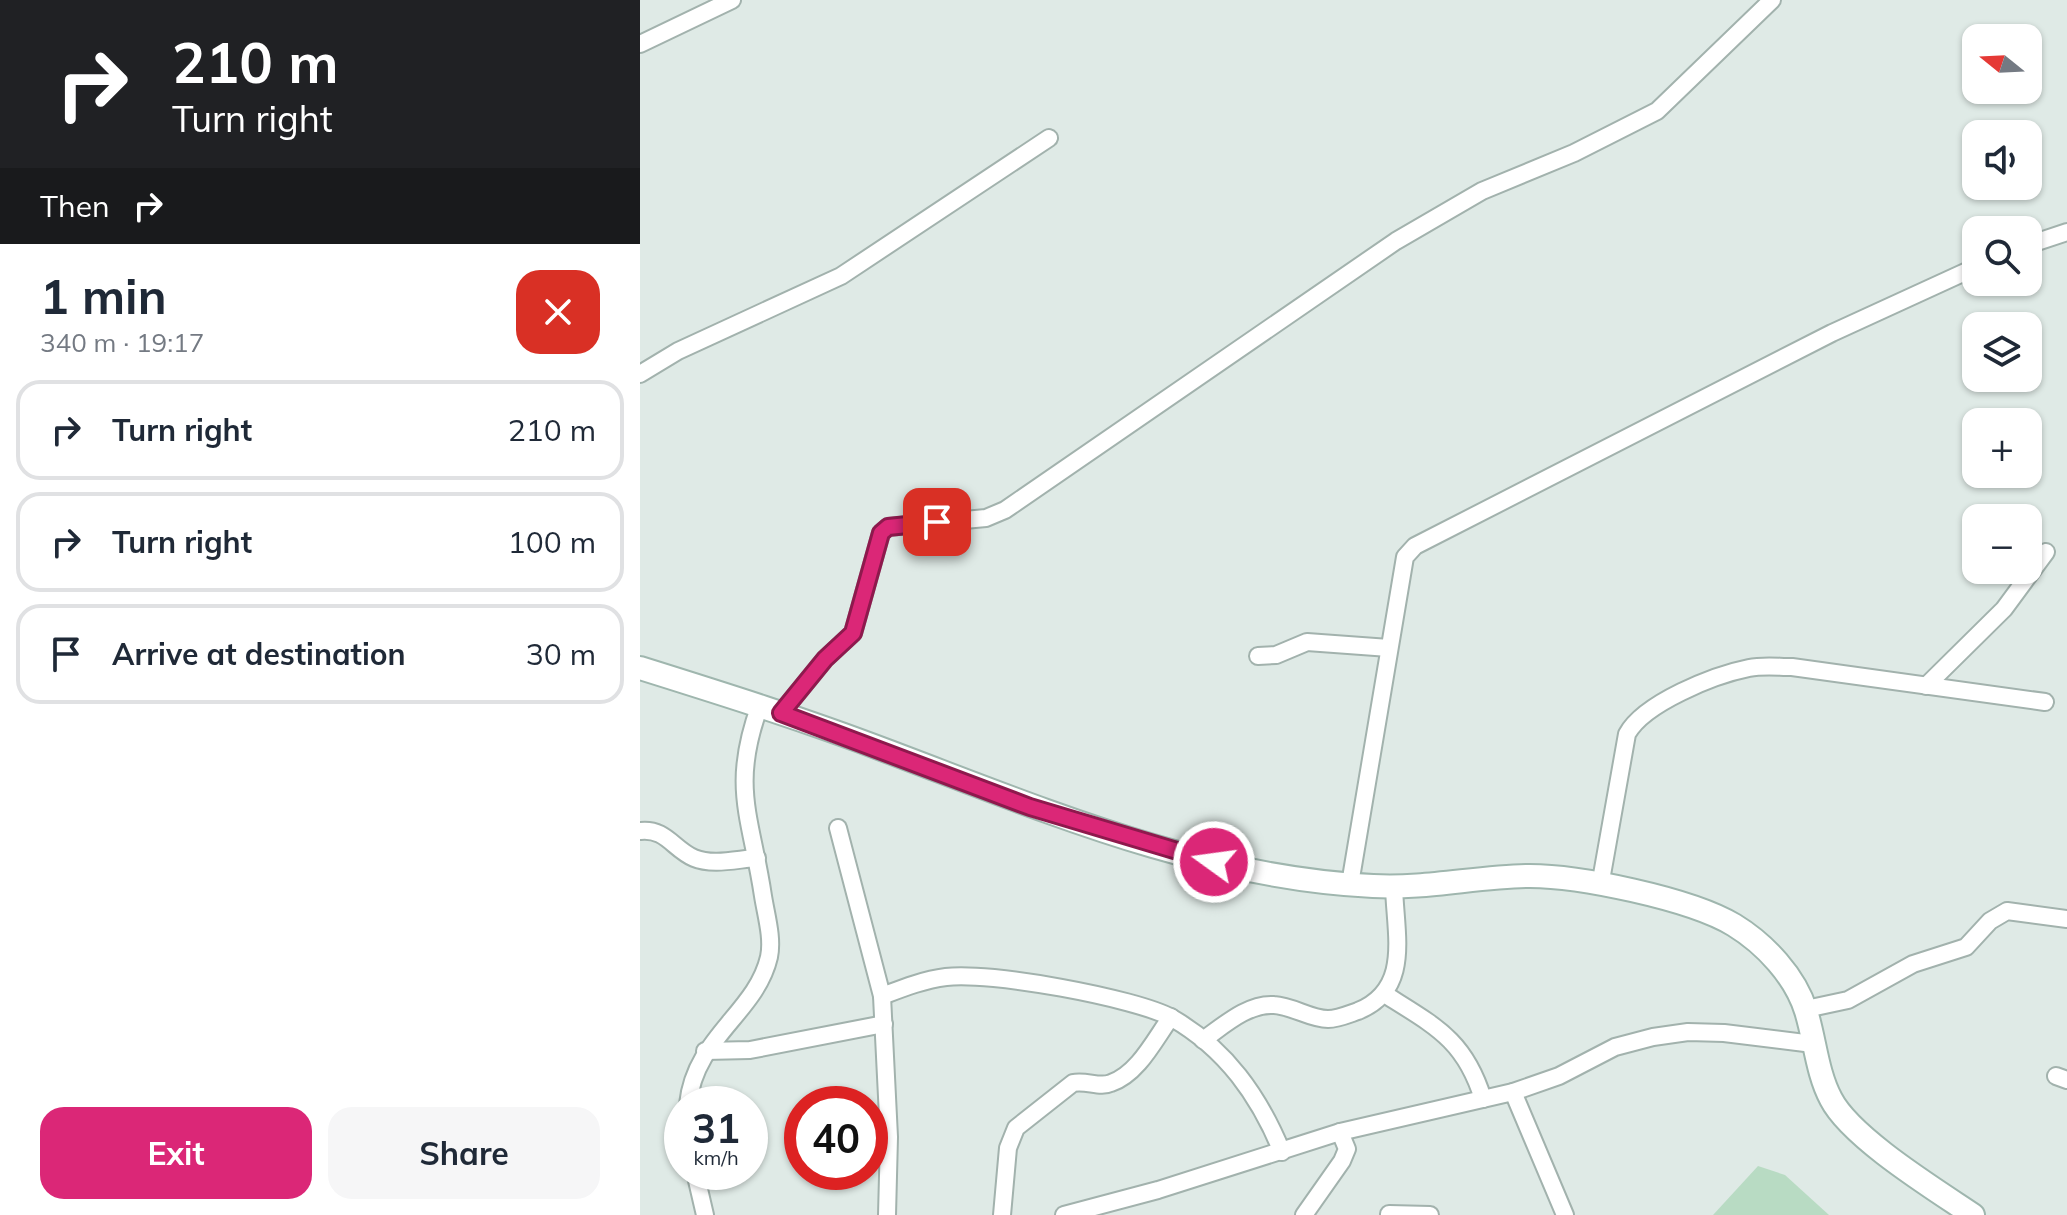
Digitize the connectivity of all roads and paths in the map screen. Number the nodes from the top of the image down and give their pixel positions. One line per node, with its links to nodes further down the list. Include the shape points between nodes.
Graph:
1 (732, 0): 3 (street)
2 (1772, 0): 15 (street, via 1657,111 1482,191 1396,241 1005,510 986,518 888,527 876,539 853,633)
3 (640, 44)
4 (1049, 138): 8 (street, via 841,276 678,351)
5 (2067, 232): 6 (street)
6 (2042, 240)
7 (1962, 273): 10 (street, via 1832,333 1415,546 1405,557)
8 (640, 374)
9 (2046, 552): 13 (street, via 2004,609)
10 (1389, 648): 11 (street, via 1307,642); 19 (street)
11 (1258, 656)
12 (640, 668): 15 (street)
13 (1926, 686): 14 (street); 21 (street, via 1792,667 1752,667 1724,674 1635,719 1627,734)
14 (2045, 702)
15 (771, 709): 18 (street, via 748,739 742,778); 19 (street, via 1138,842 1245,869)
16 (838, 828): 24 (street)
17 (640, 831): 18 (street, via 666,835 702,860)
18 (757, 858): 30 (street, via 769,955 747,998)
19 (1350, 884): 20 (street)
20 (1394, 886): 21 (street, via 1528,876); 23 (street, via 1395,973)
21 (1600, 886): 25 (street, via 1695,907 1731,923 1762,944)
22 (2067, 919): 25 (street, via 2007,911 1966,947 1913,964 1848,1000)
23 (1386, 995): 28 (street, via 1328,1019 1273,1005 1240,1015); 33 (street, via 1436,1026 1456,1046 1473,1066)
24 (882, 996): 26 (street, via 917,982 975,976 1065,990); 27 (street)
25 (1806, 1009): 29 (street)
26 (1171, 1017): 28 (street); 41 (street, via 1142,1058 1119,1079 1108,1085 1073,1083 1016,1128 1008,1148)
27 (884, 1024): 30 (street, via 750,1050); 40 (street)
28 (1203, 1040): 35 (street, via 1251,1087)
29 (1813, 1044): 32 (street, via 1724,1033 1653,1037 1615,1047); 37 (street, via 1840,1112 1910,1174)
30 (705, 1051): 31 (street)
31 (690, 1086)
32 (1513, 1092): 33 (street); 45 (street)
33 (1483, 1099): 34 (street)
34 (1340, 1132): 35 (street); 43 (street, via 1347,1149 1342,1161)
35 (1282, 1152): 42 (street)
36 (699, 1190): 39 (street)
37 (1965, 1212)
38 (1389, 1214): 44 (street)
39 (705, 1215)
40 (887, 1215)
41 (1002, 1215)
42 (1064, 1215)
43 (1304, 1215)
44 (1430, 1215)
45 (1565, 1215)

